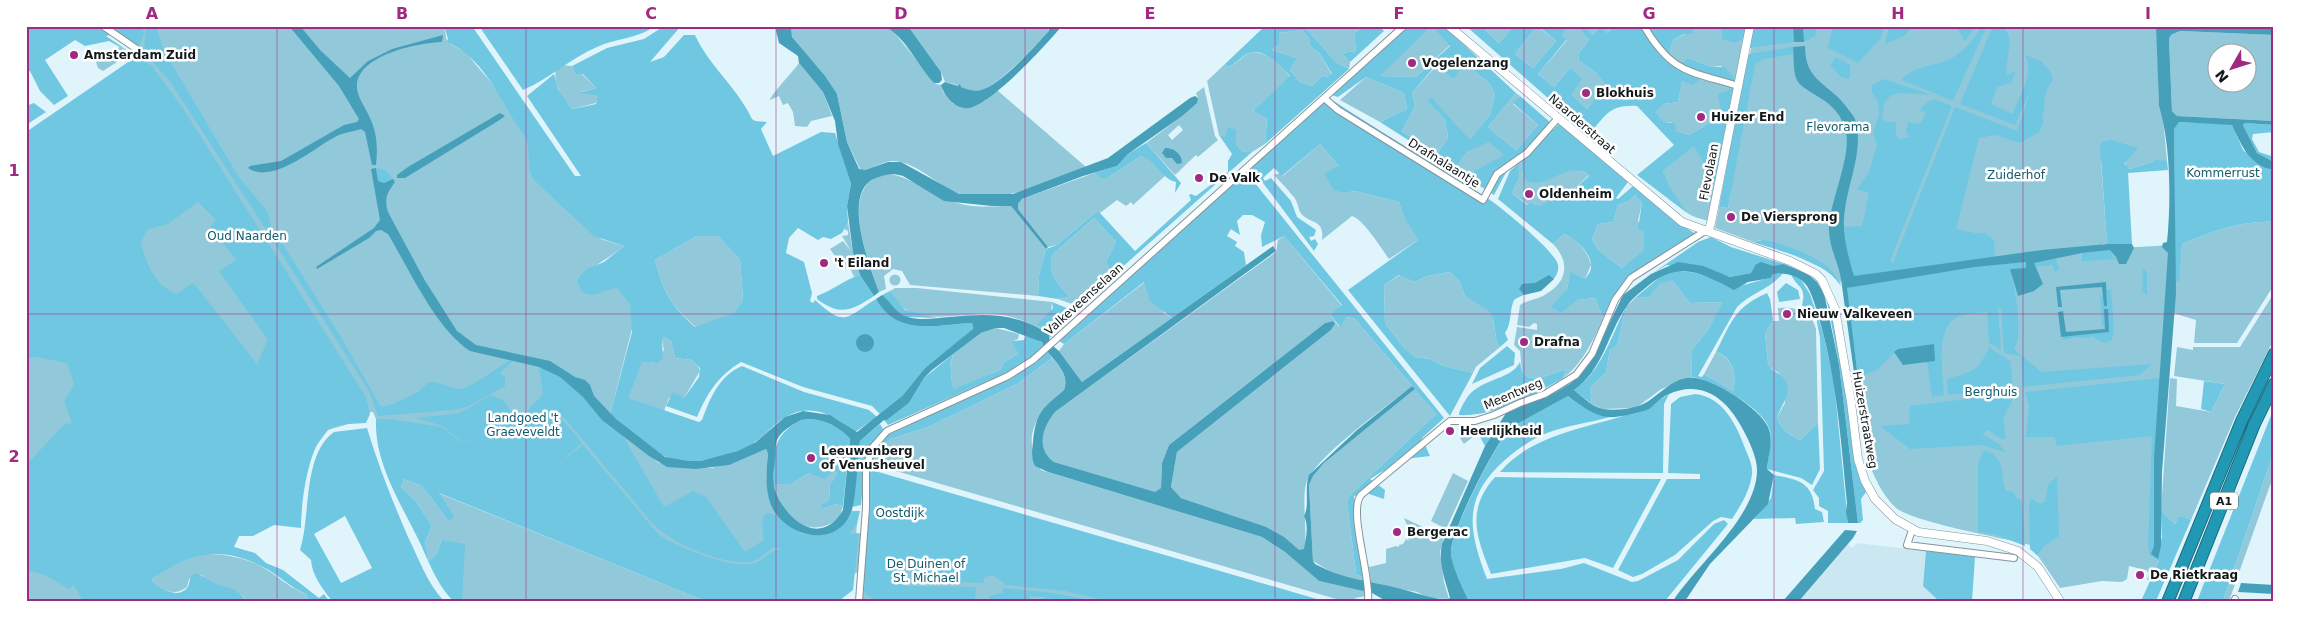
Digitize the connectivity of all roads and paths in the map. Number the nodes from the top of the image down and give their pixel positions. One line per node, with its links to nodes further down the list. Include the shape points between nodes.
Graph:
1 (103, 26): 7 (street)
2 (1404, 26): 9 (street, Valkeveenselaan)
3 (1449, 26): 6 (street, Naarderstraat)
4 (1644, 26): 8 (street, via 1663,55 1677,67)
5 (1750, 26): 8 (street, Flevolaan)
6 (1458, 29): 10 (street, Naarderstraat)
7 (141, 52)
8 (1738, 86): 11 (street, Flevolaan, via 1711,223)
9 (1324, 98): 10 (street, Drafnalaantje, via 1345,115 1483,200 1497,174 1527,152); 19 (street, Valkeveenselaan, via 1042,352 1008,376 887,431 873,447 866,467)
10 (1558, 118): 11 (street, Naarderstraat, via 1665,210 1682,222)
11 (1705, 231): 14 (street, Huizerstraatweg, via 1809,269 1822,280 1835,309 1858,459 1865,481 1882,508); 18 (street, Meentweg, via 1631,278 1615,300 1592,354 1576,375 1545,394 1520,402 1494,416 1475,421 1450,421 1361,495 1356,508)
12 (2274, 354): 21 (highway, A1, via 2242,420)
13 (2274, 384): 22 (highway, A1, via 2254,425)
14 (1912, 530): 15 (street, Huizerstraatweg); 16 (street, via 1907,544)
15 (1970, 540): 16 (street); 20 (street, Huizerstraatweg, via 2004,546 2024,555 2042,572)
16 (1969, 552): 17 (street)
17 (2014, 558)
18 (1369, 598)
19 (858, 601)
20 (2060, 601)
21 (2168, 601)
22 (2184, 601)

